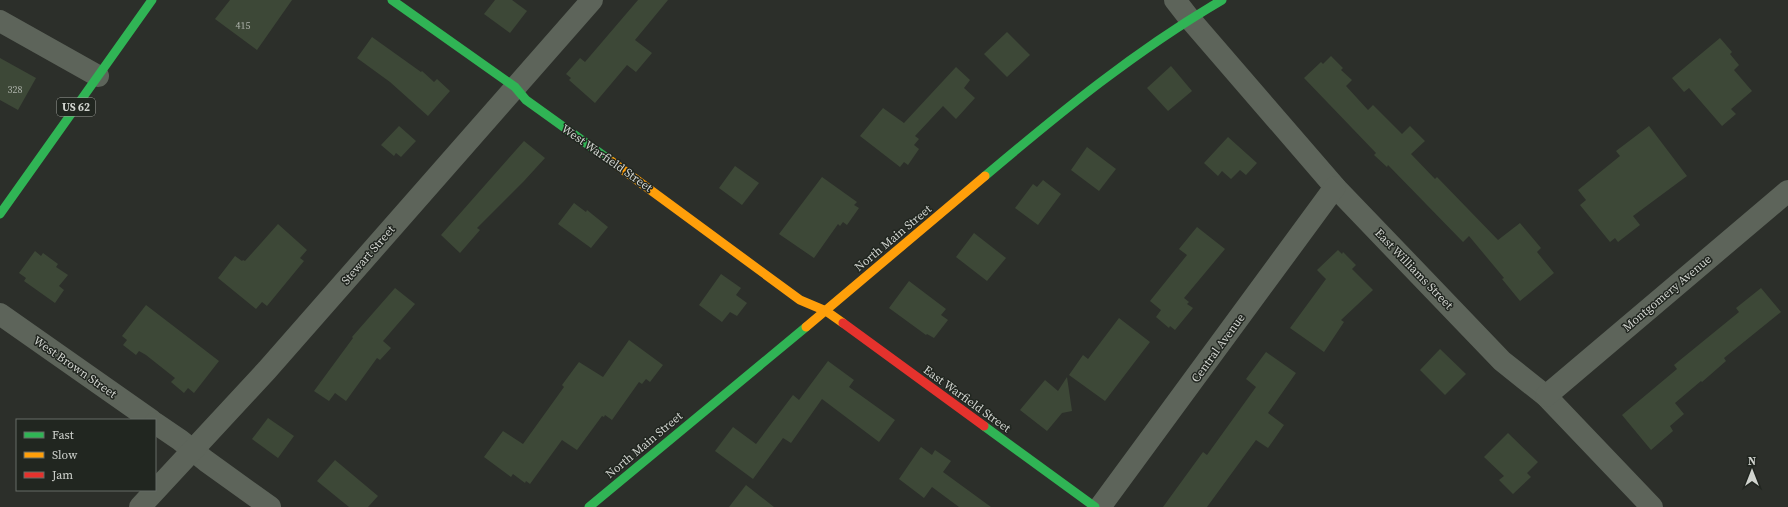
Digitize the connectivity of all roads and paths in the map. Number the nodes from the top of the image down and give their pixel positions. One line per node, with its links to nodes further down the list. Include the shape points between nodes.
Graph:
1 (152, 0): 8 (street, US 62)
2 (392, 0): 9 (street, West Warfield Street)
3 (592, 0): 9 (street, Stewart Street)
4 (1175, 0): 6 (street, East Williams Street)
5 (1222, 0): 6 (street, North Main Street)
6 (1188, 18): 10 (street, East Williams Street); 13 (street, North Main Street, via 1082,94)
7 (0, 20): 8 (street)
8 (98, 76): 12 (street, US 62)
9 (515, 87): 13 (street, West Warfield Street, via 526,100 672,204 800,300); 18 (street, Stewart Street, via 267,370)
10 (1335, 187): 15 (street, East Williams Street, via 1502,361); 25 (street, Central Avenue)
11 (1788, 191): 15 (street, Montgomery Avenue)
12 (0, 214)
13 (826, 311): 23 (street, North Main Street); 24 (street, East Warfield Street)
14 (0, 314): 16 (street, West Brown Street)
15 (1546, 396): 26 (street, East Williams Street)
16 (150, 419)
17 (156, 424): 18 (street)
18 (192, 450): 19 (street, Stewart Street); 22 (street)
19 (156, 489)
20 (155, 491): 21 (street, Stewart Street)
21 (140, 507)
22 (270, 507)
23 (589, 507)
24 (1095, 507)
25 (1100, 507)
26 (1652, 507)

